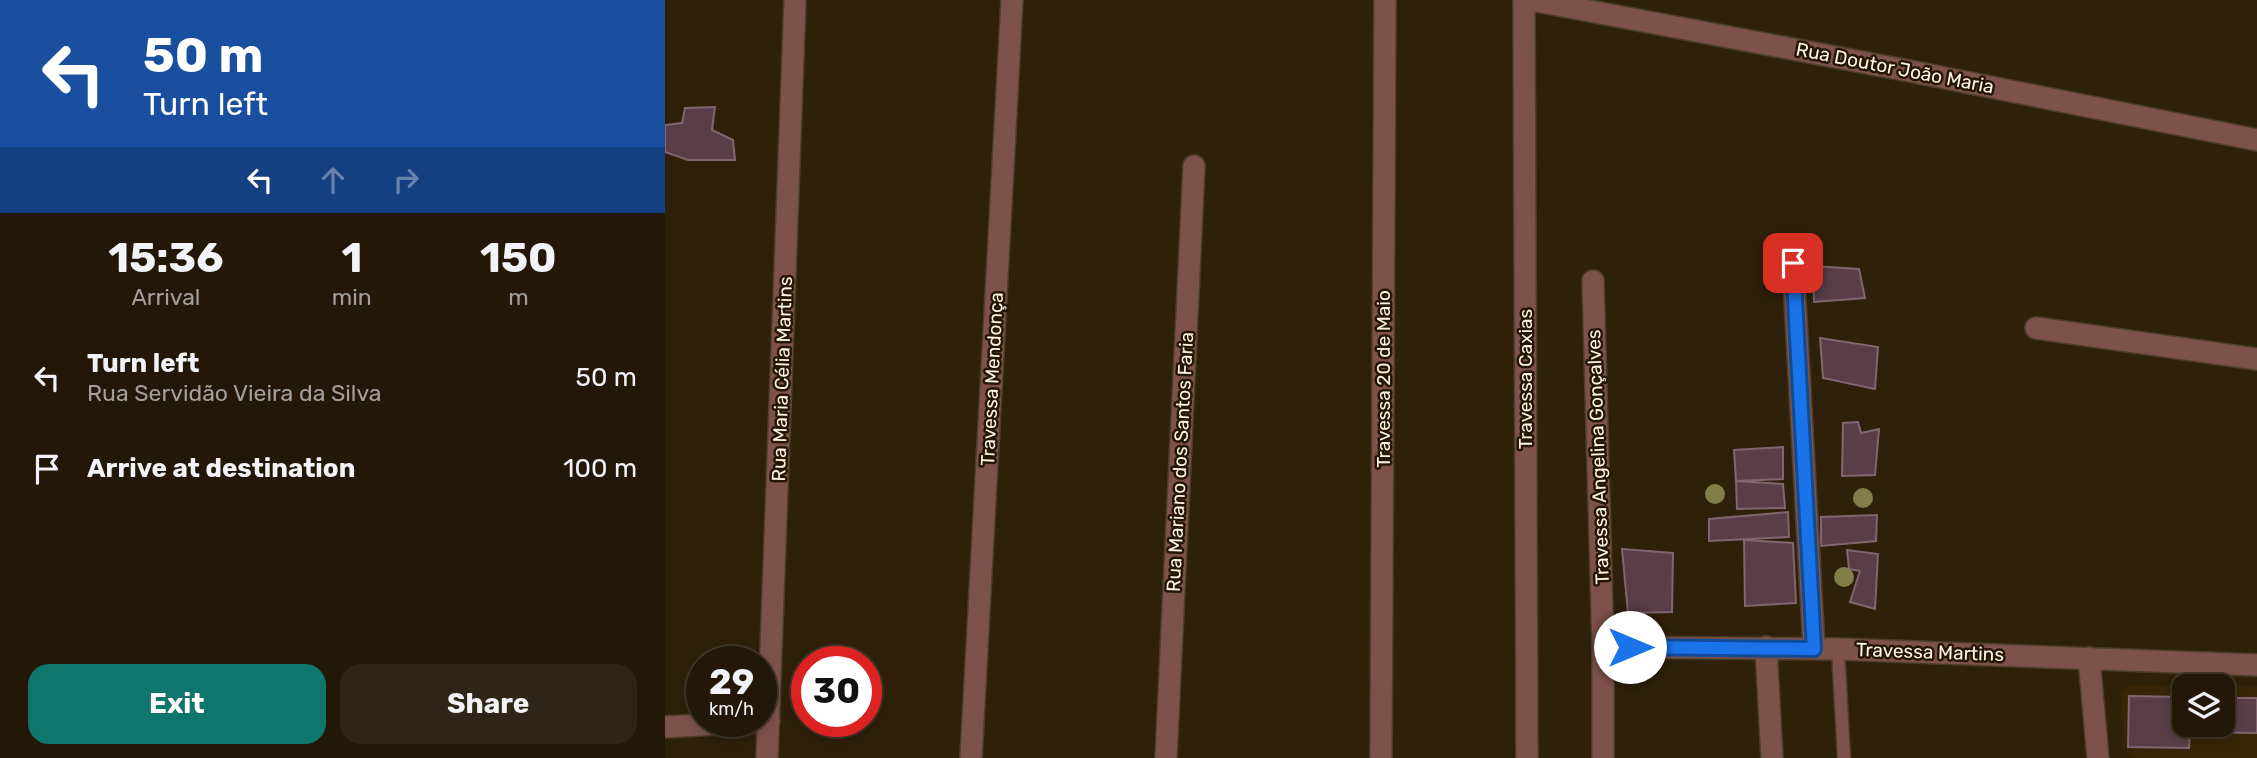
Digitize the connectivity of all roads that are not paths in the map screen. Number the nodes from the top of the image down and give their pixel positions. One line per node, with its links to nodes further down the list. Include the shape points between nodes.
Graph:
1 (795, 0): 12 (street, Rua Maria Célia Martins)
2 (1012, 0): 23 (street, Travessa Mendonça)
3 (1385, 0): 25 (street, Travessa 20 de Maio)
4 (1524, 0): 26 (street, Travessa Caxias)
5 (1531, 0): 6 (street, Rua Doutor João Maria)
6 (2257, 140)
7 (1194, 166): 24 (street, Rua Mariano dos Santos Faria)
8 (1793, 263): 15 (street)
9 (1593, 281): 13 (street, Travessa Angelina Gonçalves)
10 (2036, 328): 11 (street)
11 (2257, 359)
12 (772, 646)
13 (1603, 647): 14 (street, Travessa Martins); 27 (street, Travessa Angelina Gonçalves)
14 (1766, 647): 15 (street, Travessa Martins); 28 (street)
15 (1814, 649): 16 (street, Travessa Martins)
16 (1838, 649): 17 (street, Travessa Martins); 29 (lane)
17 (2089, 658): 18 (street, Travessa Martins); 30 (street)
18 (2257, 665)
19 (686, 726): 20 (street)
20 (665, 727)
21 (768, 737): 22 (street, Rua Maria Célia Martins)
22 (767, 758)
23 (971, 758)
24 (1166, 758)
25 (1381, 758)
26 (1527, 758)
27 (1603, 758)
28 (1772, 758)
29 (1844, 758)
30 (2098, 758)

